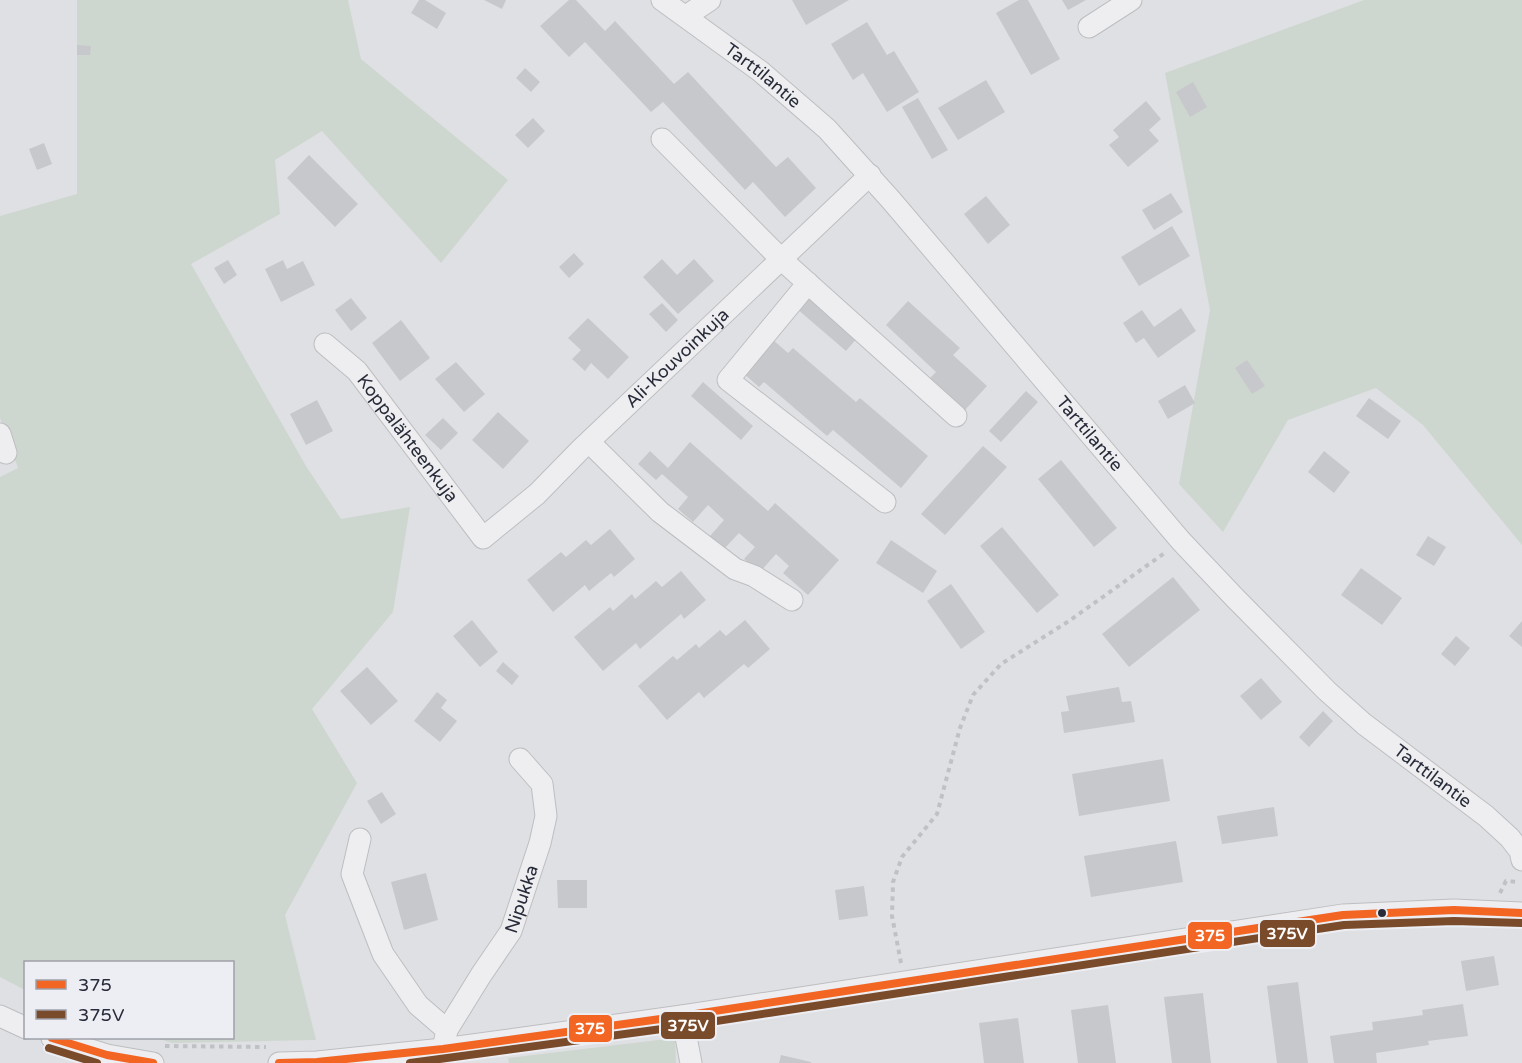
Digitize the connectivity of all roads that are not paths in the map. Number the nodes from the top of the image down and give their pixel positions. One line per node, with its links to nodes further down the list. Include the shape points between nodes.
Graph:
1 (662, 0): 4 (street, Tarttilantie)
2 (710, 0): 4 (street)
3 (1131, 0): 5 (street)
4 (686, 16): 7 (street, Tarttilantie, via 760,71 819,122)
5 (1089, 27)
6 (662, 140): 8 (street)
7 (870, 176): 8 (street, Ali-Kouvoinkuja); 18 (street, Tarttilantie, via 1181,541 1235,598 1364,724 1486,816 1520,850)
8 (782, 260): 9 (street); 12 (street, Ali-Kouvoinkuja)
9 (808, 283): 11 (street); 13 (street, via 728,380)
10 (325, 344): 14 (street, Koppalähteenkuja, via 357,371)
11 (956, 416)
12 (589, 442): 14 (street, Ali-Kouvoinkuja, via 537,494); 15 (street, via 660,512 735,569)
13 (885, 502)
14 (483, 538)
15 (792, 600)
16 (520, 759): 24 (street, Nipukka, via 542,784 546,816 540,843 512,931 481,975)
17 (360, 839): 24 (street, via 352,874 383,954)
18 (1522, 860)
19 (1522, 913): 21 (street, via 1454,910 1343,915)
20 (0, 1016): 22 (street)
21 (682, 1016): 24 (street); 27 (street)
22 (24, 1027)
23 (55, 1039): 25 (street, via 107,1055)
24 (445, 1040): 26 (street, via 317,1062)
25 (153, 1063)
26 (279, 1063)
27 (691, 1063)

